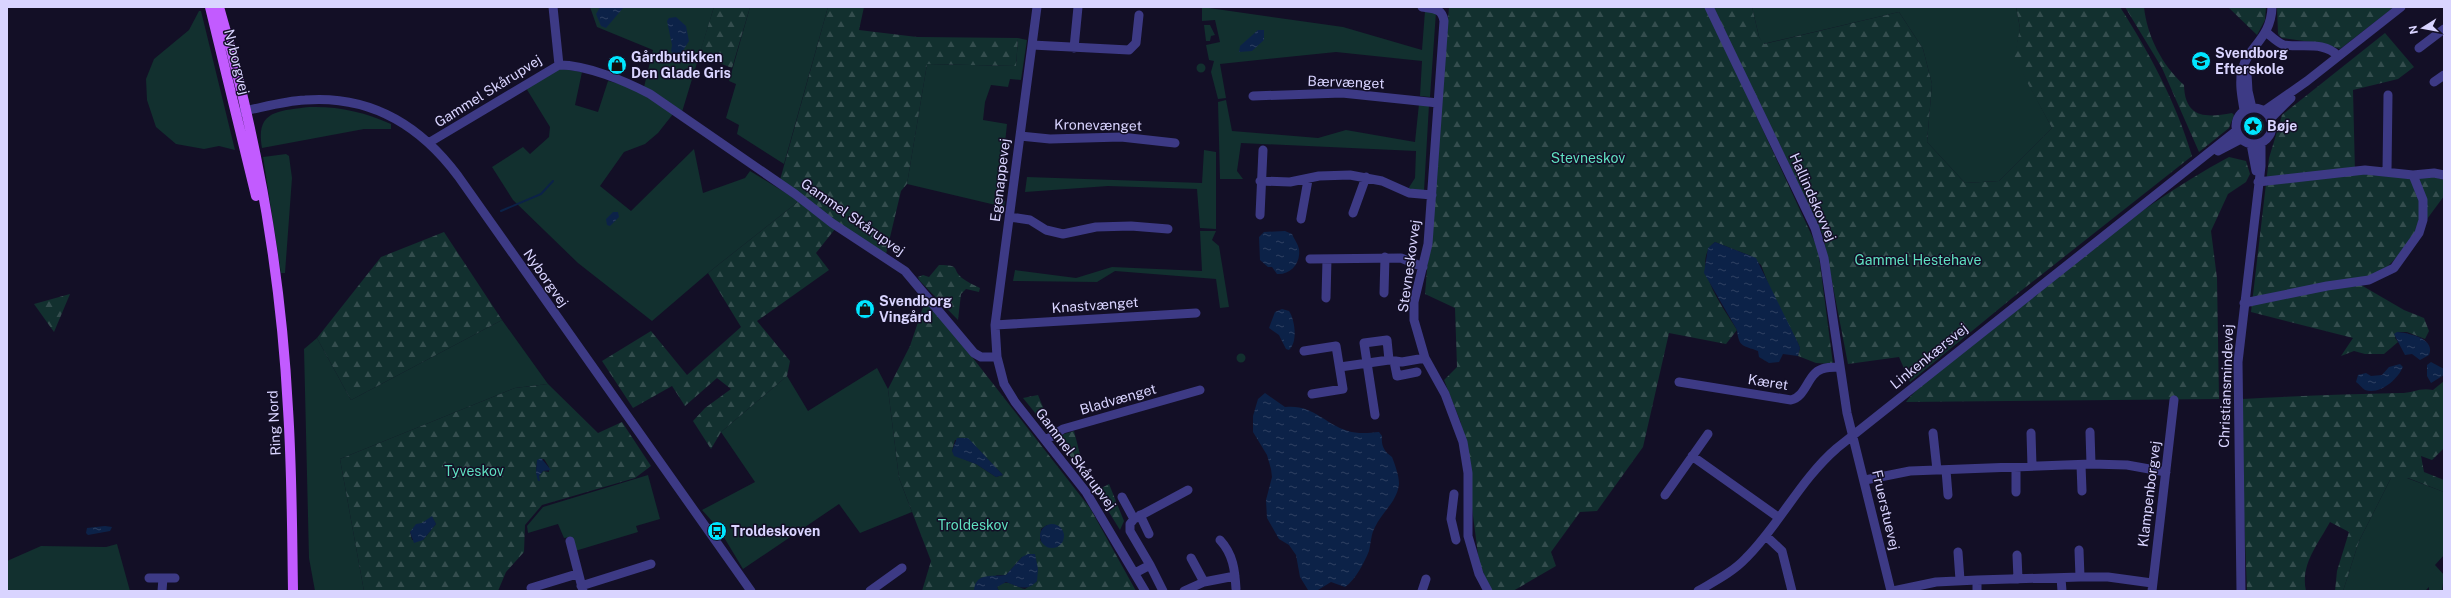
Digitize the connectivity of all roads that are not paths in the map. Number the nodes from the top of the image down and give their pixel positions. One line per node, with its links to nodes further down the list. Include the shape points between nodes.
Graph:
1 (210, 7): 25 (main road, Nyborgvej)
2 (219, 7): 24 (main road, Nyborgvej)
3 (553, 7): 17 (street)
4 (1037, 7): 13 (street, Egenappevej)
5 (1078, 7): 14 (street)
6 (1422, 7): 22 (street, Stevneskovvej, via 1438,9 1443,13)
7 (1709, 7): 62 (street, Hallindskovvej, via 1814,228 1824,258)
8 (2272, 7): 12 (street)
9 (2401, 7): 16 (street)
10 (1139, 15): 14 (street, via 1136,43 1129,50)
11 (2444, 29): 15 (street)
12 (2266, 32): 16 (street, via 2284,44 2323,47 2332,50); 23 (street, via 2249,56 2246,82)
13 (1032, 45): 14 (street); 28 (street, Egenappevej)
14 (1074, 48)
15 (2419, 48)
16 (2338, 56): 26 (street)
17 (559, 65): 29 (street, Gammel Skårupvej); 57 (street, Gammel Skårupvej, via 569,65 628,83 650,94 832,223 905,271 974,353 981,357)
18 (2444, 75): 19 (street)
19 (2434, 82)
20 (2388, 95): 33 (street)
21 (1253, 96): 22 (street, Bærvænget, via 1342,93)
22 (1438, 103): 40 (street, Stevneskovvej)
23 (2248, 109): 26 (street); 27 (street, via 2236,119)
24 (246, 111): 25 (street, Nyborgvej); 29 (street, Nyborgvej, via 304,100 343,101 381,112 398,120); 46 (main road, Ring Nord)
25 (235, 113): 46 (main road, Ring Nord)
26 (2267, 115): 31 (street, via 2271,131 2266,140)
27 (2238, 135): 31 (street); 73 (street, Linkenkærsvej, via 2197,162)
28 (1020, 136): 30 (street, Kronevænget, via 1050,139 1121,137); 43 (street, Egenappevej)
29 (430, 142): 124 (street, Nyborgvej, via 458,176)
30 (1175, 143)
31 (2256, 144): 39 (street, Christiansmindevej)
32 (1264, 150): 38 (street)
33 (2387, 171): 34 (street); 39 (street, via 2365,170)
34 (2413, 175): 35 (street); 53 (street, via 2423,200 2423,220 2419,233 2394,268 2369,280)
35 (2444, 175)
36 (1366, 178): 37 (street, via 1330,176); 40 (street, via 1382,181 1409,193); 41 (street)
37 (1308, 180): 38 (street); 44 (street)
38 (1260, 181): 42 (street)
39 (2258, 182): 53 (street, Christiansmindevej)
40 (1432, 194): 50 (street, Stevneskovvej, via 1428,244)
41 (1353, 213)
42 (1260, 215)
43 (1010, 217): 45 (street, via 1030,220 1046,230 1063,234 1096,227); 55 (street, Egenappevej)
44 (1301, 219)
45 (1168, 229)
46 (271, 254): 123 (main road, Ring Nord, via 288,408)
47 (1385, 257): 49 (street); 50 (street, via 1401,258); 51 (street)
48 (1310, 259): 49 (street)
49 (1327, 259): 52 (street)
50 (1423, 267): 58 (street, Stevneskovvej, via 1414,302 1414,320)
51 (1384, 293)
52 (1326, 298)
53 (2244, 303): 136 (street, Christiansmindevej, via 2238,362 2237,409)
54 (1196, 313): 55 (street, Knastvænget)
55 (995, 325): 57 (street, Egenappevej)
56 (1304, 351): 61 (street, via 1336,346)
57 (997, 356): 74 (street, Gammel Skårupvej, via 1004,384)
58 (1425, 358): 59 (street, via 1402,362); 91 (street, Stevneskovvej, via 1445,394 1463,442 1468,473)
59 (1392, 360): 60 (street); 60 (street, via 1387,340 1364,343); 63 (street, via 1397,376)
60 (1367, 363): 61 (street); 68 (street)
61 (1340, 367): 66 (street, via 1343,389)
62 (1839, 367): 64 (street, Kæret, via 1817,372 1799,398 1791,400); 73 (street, Hallindskovvej)
63 (1417, 372)
64 (1679, 382)
65 (1200, 390): 74 (street, Bladvænget, via 1063,429)
66 (1312, 394)
67 (2174, 400): 80 (street, Klampenborgvej)
68 (1375, 415)
69 (2090, 432): 76 (street)
70 (1933, 433): 79 (street)
71 (2030, 433): 77 (street)
72 (1708, 434): 75 (street)
73 (1853, 435): 81 (street, Fruerstuevej); 90 (street, Linkenkærsvej, via 1817,467)
74 (1046, 440): 105 (street, Gammel Skårupvej, via 1086,492)
75 (1692, 456): 86 (street); 90 (street)
76 (2086, 464): 77 (street); 80 (street, via 2127,465); 83 (street)
77 (2032, 466): 78 (street)
78 (2016, 468): 79 (street); 84 (street)
79 (1942, 470): 81 (street, via 1910,471); 87 (street)
80 (2166, 472): 118 (street, Klampenborgvej)
81 (1865, 480): 133 (street, Fruerstuevej)
82 (1188, 490): 89 (street)
83 (2082, 491)
84 (2016, 492)
85 (1454, 494): 92 (street)
86 (1665, 495)
87 (1948, 495)
88 (1122, 496): 89 (street)
89 (1137, 517): 93 (street); 103 (street, via 1130,524 1130,531)
90 (1778, 517): 94 (street, Linkenkærsvej)
91 (1467, 518): 92 (street); 130 (street, Stevneskovvej, via 1472,555)
92 (1451, 519): 96 (street)
93 (1149, 534)
94 (1766, 536): 131 (street, Linkenkærsvej, via 1745,559); 132 (street, via 1782,551)
95 (1220, 540): 107 (street, via 1228,548)
96 (1456, 540)
97 (570, 541): 106 (street)
98 (2079, 550): 108 (street)
99 (1958, 552): 115 (street)
100 (2017, 555): 114 (street)
101 (1191, 558): 117 (street)
102 (651, 564): 120 (street)
103 (1150, 565): 105 (street); 127 (street)
104 (902, 568): 125 (street)
105 (1136, 573): 126 (street, Gammel Skårupvej)
106 (577, 574): 119 (street); 120 (street)
107 (1235, 576): 117 (street); 121 (street)
108 (2080, 577): 112 (street); 118 (street, via 2108,577)
109 (149, 578): 110 (street)
110 (163, 578): 111 (street); 122 (street)
111 (175, 578)
112 (2061, 578): 114 (street); 135 (street)
113 (1426, 579): 129 (street)
114 (2018, 579): 116 (street)
115 (1960, 580): 116 (street); 133 (street)
116 (1977, 580): 134 (street)
117 (1204, 582): 128 (street)
118 (2152, 587)
119 (530, 588)
120 (582, 588)
121 (1236, 589)
122 (162, 591)
123 (293, 591)
124 (751, 591)
125 (870, 591)
126 (1145, 591)
127 (1163, 591)
128 (1184, 591)
129 (1422, 591)
130 (1488, 591)
131 (1698, 591)
132 (1792, 591)
133 (1892, 591)
134 (1978, 591)
135 (2062, 591)
136 (2241, 591)

